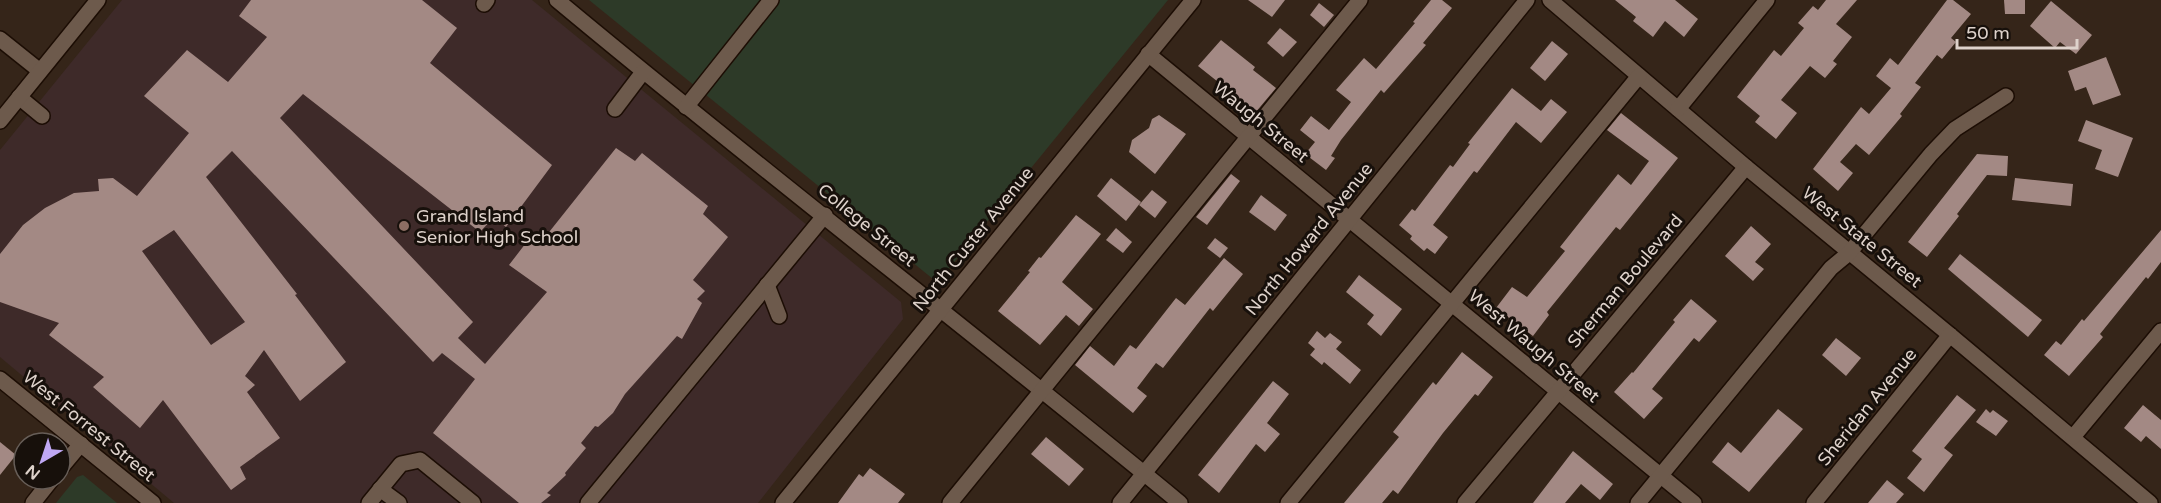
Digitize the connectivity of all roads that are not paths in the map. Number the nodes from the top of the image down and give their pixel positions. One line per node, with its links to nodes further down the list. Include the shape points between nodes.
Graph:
1 (98, 0): 11 (street)
2 (557, 0): 12 (street, College Street)
3 (771, 0): 16 (street)
4 (1193, 0): 10 (street, North Custer Avenue)
5 (1360, 0): 21 (street)
6 (1527, 0): 24 (street, North Howard Avenue)
7 (1550, 0): 13 (street, West State Street)
8 (1767, 0): 18 (street)
9 (0, 39): 11 (street)
10 (1148, 54): 21 (street, Waugh Street); 28 (street, North Custer Avenue)
11 (40, 72): 15 (street)
12 (644, 72): 16 (street, College Street); 17 (street)
13 (1639, 76): 18 (street, West State Street); 27 (street)
14 (2006, 96): 25 (street, via 1955,129 1930,154)
15 (19, 97): 19 (street); 20 (street)
16 (686, 107): 23 (street, College Street)
17 (615, 109)
18 (1678, 109): 22 (street, West State Street)
19 (42, 116)
20 (0, 121)
21 (1248, 136): 24 (street, Waugh Street); 33 (street)
22 (1746, 167): 25 (street, West State Street); 34 (street, Sherman Boulevard)
23 (825, 215): 26 (street); 28 (street, College Street)
24 (1350, 220): 27 (street, West Waugh Street); 38 (street, North Howard Avenue)
25 (1849, 253): 31 (street, West State Street); 39 (street, via 1831,268)
26 (767, 285): 29 (street); 47 (street)
27 (1451, 303): 34 (street, West Waugh Street); 52 (street)
28 (941, 309): 33 (street, College Street); 48 (street, North Custer Avenue)
29 (779, 316)
30 (2161, 331): 35 (street)
31 (1950, 335): 35 (street, West State Street); 56 (street, Sheridan Avenue)
32 (0, 379): 36 (street, West Forrest Street)
33 (1042, 390): 38 (street, College Street); 49 (street)
34 (1558, 392): 39 (street, West Waugh Street); 53 (street, Sherman Boulevard)
35 (2073, 437): 57 (street, West State Street)
36 (81, 444): 37 (street); 43 (street, West Forrest Street)
37 (72, 455)
38 (1144, 473): 50 (street, North Howard Avenue); 51 (street, College Street)
39 (1660, 476): 54 (street); 55 (street, West Waugh Street)
40 (380, 489): 44 (street); 45 (street); 46 (street, via 401,464 420,460)
41 (42, 491): 42 (street)
42 (33, 503)
43 (153, 503)
44 (369, 503)
45 (399, 503)
46 (472, 503)
47 (588, 503)
48 (783, 503)
49 (950, 503)
50 (1120, 503)
51 (1180, 503)
52 (1288, 503)
53 (1465, 503)
54 (1638, 503)
55 (1694, 503)
56 (1814, 503)
57 (2150, 503)

